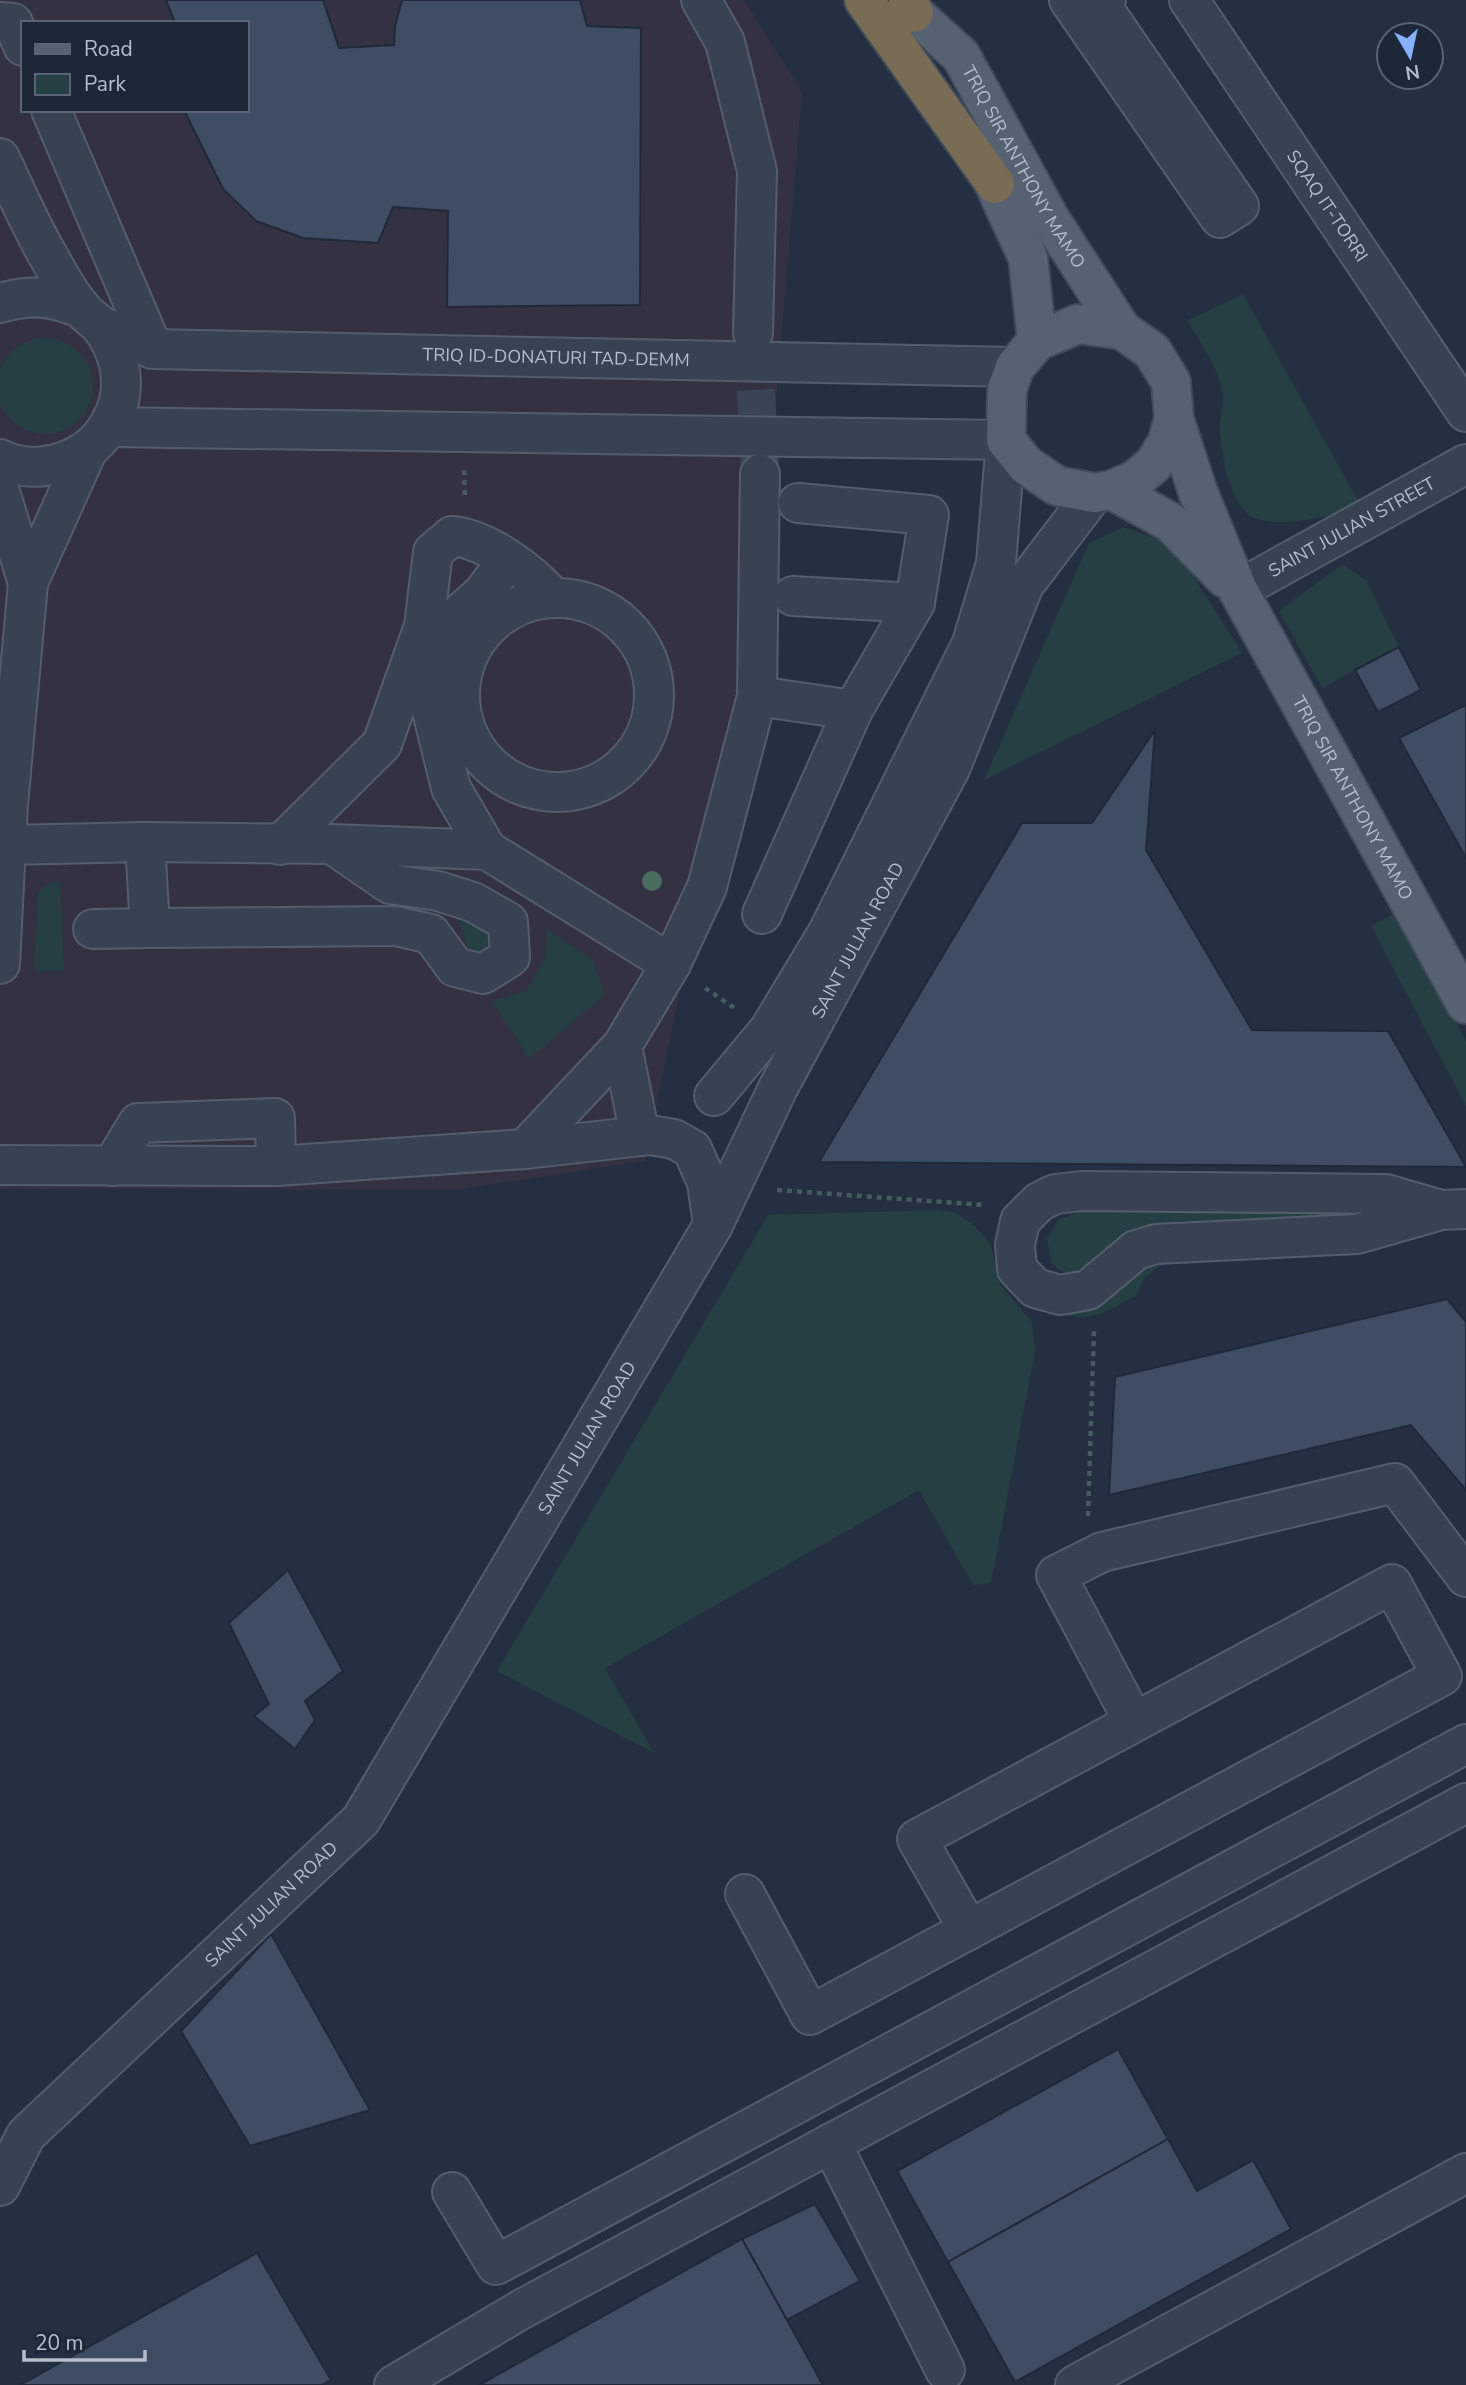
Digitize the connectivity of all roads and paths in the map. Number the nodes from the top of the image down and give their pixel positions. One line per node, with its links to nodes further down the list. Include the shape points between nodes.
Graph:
1 (701, 0): 15 (street, via 725,42 757,171)
2 (864, 0): 11 (highway)
3 (1069, 0): 4 (street, via 1220,218 1239,206 1100,4)
4 (1106, 0)
5 (1189, 0): 18 (street, SQAQ IT-TORRI)
6 (909, 4): 11 (main road, TRIQ SIR ANTHONY MAMO); 14 (main road, TRIQ SIR ANTHONY MAMO, via 961,56 1050,219)
7 (0, 22): 8 (street, via 13,23)
8 (21, 41)
9 (52, 112): 16 (street)
10 (0, 159): 13 (street, via 50,259)
11 (995, 184): 17 (main road, TRIQ SIR ANTHONY MAMO, via 1028,258)
12 (0, 303): 13 (street, TRIQ ID-DONATURI TAD-DEMM, via 42,296 63,300)
13 (91, 317): 16 (street, TRIQ ID-DONATURI TAD-DEMM); 20 (street, via 116,351 121,379 118,405)
14 (1122, 330): 17 (main road, TRIQ SIR ANTHONY MAMO, via 1078,324); 19 (main road, TRIQ SIR ANTHONY MAMO, via 1152,351 1171,382)
15 (753, 333)
16 (153, 349): 17 (street, TRIQ ID-DONATURI TAD-DEMM)
17 (1026, 354): 21 (main road, TRIQ SIR ANTHONY MAMO, via 1007,389)
18 (1466, 412)
19 (1174, 419): 25 (main road, TRIQ SIR ANTHONY MAMO, via 1154,464 1135,480); 31 (main road, TRIQ SIR ANTHONY MAMO)
20 (99, 438): 21 (street); 22 (street, via 72,459 53,466 29,467); 29 (street)
21 (1016, 452): 25 (main road, TRIQ SIR ANTHONY MAMO, via 1057,486); 30 (street, SAINT JULIAN ROAD); 52 (street, via 996,563 972,643 828,932 769,1030)
22 (0, 459)
23 (1466, 464): 31 (street, SAINT JULIAN STREET)
24 (760, 474): 35 (street)
25 (1103, 491): 30 (street, SAINT JULIAN ROAD); 31 (main road, TRIQ SIR ANTHONY MAMO, via 1170,522)
26 (0, 492): 29 (street)
27 (798, 503): 34 (street, via 929,515)
28 (508, 560): 33 (street); 41 (street, via 465,537 452,536 433,552 424,626 382,744); 42 (street, via 482,594 446,626 428,695 451,789)
29 (28, 583): 37 (street)
30 (1024, 585): 51 (street, SAINT JULIAN ROAD, via 950,769)
31 (1238, 590): 49 (main road, TRIQ SIR ANTHONY MAMO)
32 (793, 596): 34 (street)
33 (552, 597): 33 (street, via 585,601 615,616 638,639 652,668 655,701 648,733 629,761 604,781 572,792 539,791 509,781 485,761 467,735 459,704 461,673 473,643 494,620 521,604)
34 (915, 603): 36 (street)
35 (757, 696): 36 (street); 48 (street, via 707,887)
36 (853, 710): 43 (street)
37 (4, 805): 40 (street)
38 (145, 842): 40 (street); 41 (street); 45 (street)
39 (332, 844): 41 (street); 42 (street); 45 (street, via 390,884 473,902 508,922 510,957 483,974 455,967 431,934 396,926)
40 (6, 845): 44 (street)
41 (280, 845)
42 (487, 850): 48 (street)
43 (762, 914)
44 (1, 926): 47 (street)
45 (150, 928): 46 (street)
46 (93, 929)
47 (0, 964)
48 (671, 964): 50 (street)
49 (1466, 1004)
50 (622, 1046): 53 (street); 54 (street)
51 (778, 1088): 52 (street); 59 (street, SAINT JULIAN ROAD)
52 (714, 1096): 53 (street)
53 (645, 1135): 54 (street); 59 (street, via 674,1139 692,1149 706,1182)
54 (525, 1149): 55 (street, via 276,1166)
55 (0, 1165)
56 (777, 1189): 58 (path, via 978,1204 1003,1209)
57 (1454, 1209): 58 (street, via 1386,1194 1082,1191 1055,1194); 60 (street, via 1357,1234 1156,1244 1136,1251)
58 (1020, 1221): 60 (street, via 1014,1245 1017,1269 1035,1288 1060,1296)
59 (713, 1225): 70 (street, SAINT JULIAN ROAD, via 361,1820 26,2135)
60 (1088, 1290): 61 (path, via 1094,1348 1087,1518 1090,1534)
61 (1102, 1552): 62 (street, via 1395,1483); 63 (street, via 1056,1575)
62 (1466, 1577)
63 (1134, 1722): 67 (street, via 917,1839); 67 (street, via 1392,1584 1442,1676)
64 (1466, 1744): 71 (street, via 496,2265)
65 (1466, 1803): 68 (street)
66 (745, 1894): 67 (street, via 810,2015)
67 (969, 1930)
68 (831, 2143): 72 (street); 73 (street, via 522,2309)
69 (1465, 2176): 74 (street)
70 (0, 2186)
71 (452, 2192)
72 (945, 2371)
73 (394, 2385)
74 (1075, 2385)

